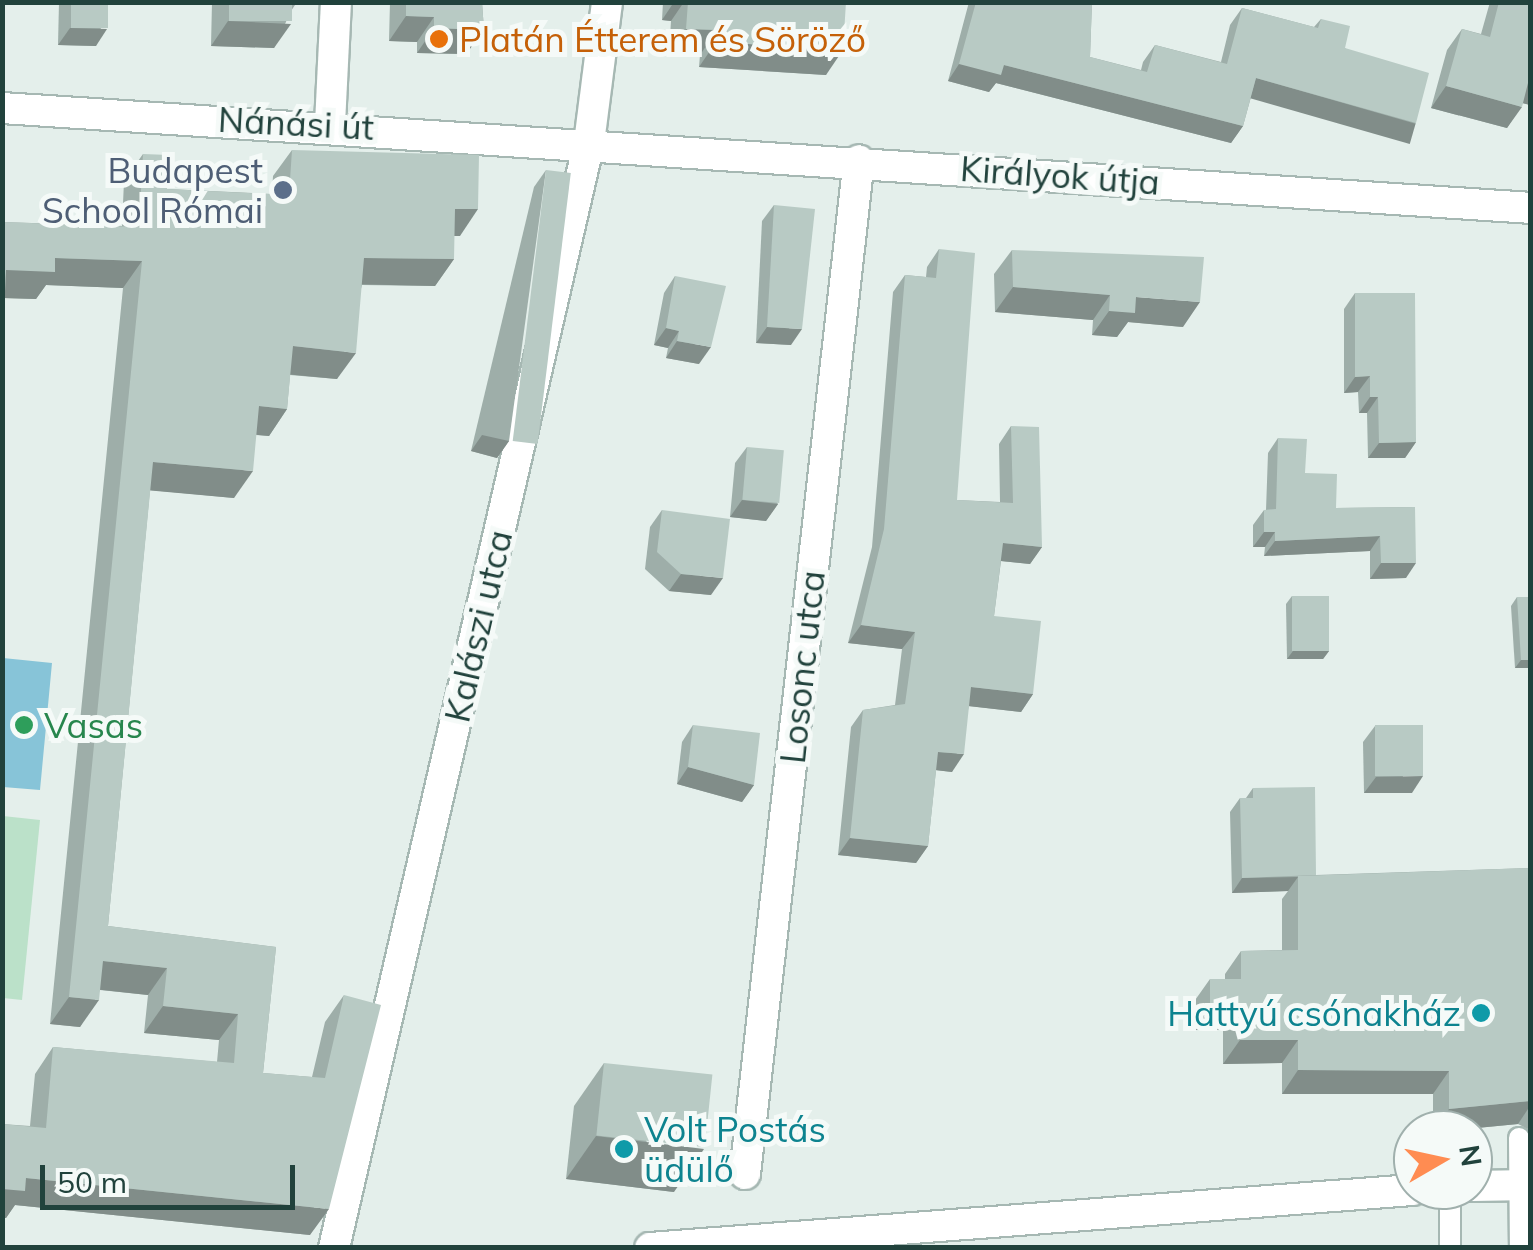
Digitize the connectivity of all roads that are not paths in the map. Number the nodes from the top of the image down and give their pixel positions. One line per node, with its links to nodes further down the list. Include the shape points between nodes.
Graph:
1 (336, 2): 4 (street)
2 (606, 2): 5 (street, Kalászi utca)
3 (2, 108): 4 (street, Nánási út)
4 (330, 124): 5 (street, Nánási út)
5 (590, 143): 6 (street, Királyok útja); 14 (street, Kalászi utca)
6 (859, 160): 7 (street, Királyok útja); 9 (street, Losonc utca)
7 (1530, 208)
8 (1519, 1138): 11 (lane)
9 (745, 1174)
10 (1493, 1186): 11 (street)
11 (1525, 1186): 17 (lane)
12 (1393, 1192): 15 (street)
13 (1450, 1210): 16 (lane)
14 (334, 1248)
15 (650, 1248)
16 (1450, 1248)
17 (1520, 1248)

